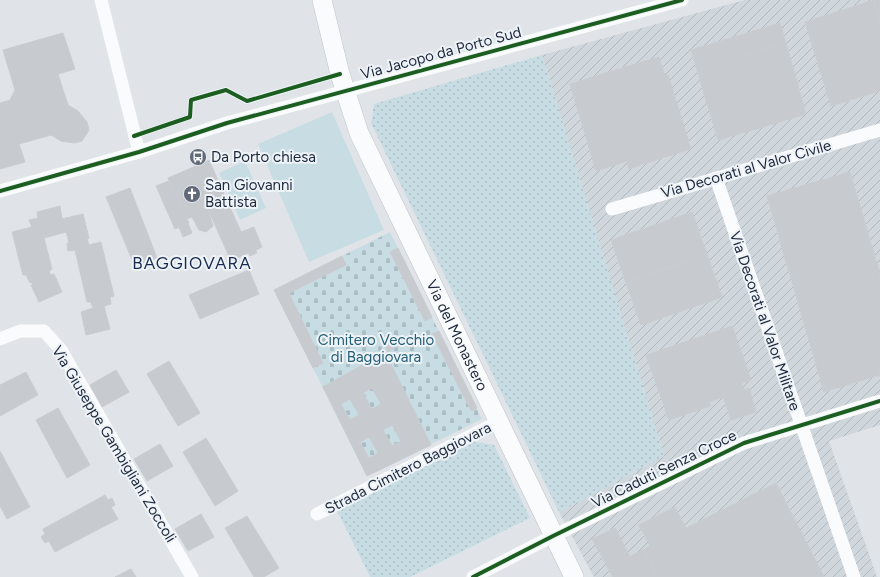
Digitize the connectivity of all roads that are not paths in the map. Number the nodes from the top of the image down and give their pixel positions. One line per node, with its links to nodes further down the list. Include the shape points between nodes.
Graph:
1 (101, 0): 6 (street)
2 (322, 0): 4 (main road, Via del Monastero)
3 (682, 0): 4 (street, Via Jacopo da Porto Sud)
4 (345, 91): 6 (street, Via Jacopo da Porto Sud, via 227,123); 12 (main road, Via del Monastero, via 359,133)
5 (880, 130): 7 (street, Via Decorati al Valor Civile)
6 (139, 152): 8 (street, Via Jacopo da Porto Sud)
7 (716, 178): 9 (street, Via Decorati al Valor Civile); 13 (street, Via Decorati al Valor Militare)
8 (0, 191)
9 (612, 209)
10 (0, 339): 16 (street, Via Giuseppe Gambigliani Zoccoli, via 20,331 44,331 61,350)
11 (880, 401): 13 (street, Via Caduti Senza Croce)
12 (498, 422): 14 (street, Strada Cimitero Baggiovara); 15 (main road, Via del Monastero)
13 (801, 424): 15 (street, Via Caduti Senza Croce, via 744,444); 19 (street, Via Decorati al Valor Militare)
14 (317, 514)
15 (553, 536): 17 (street); 18 (main road, Via del Monastero)
16 (192, 577)
17 (473, 577)
18 (574, 577)
19 (854, 577)

